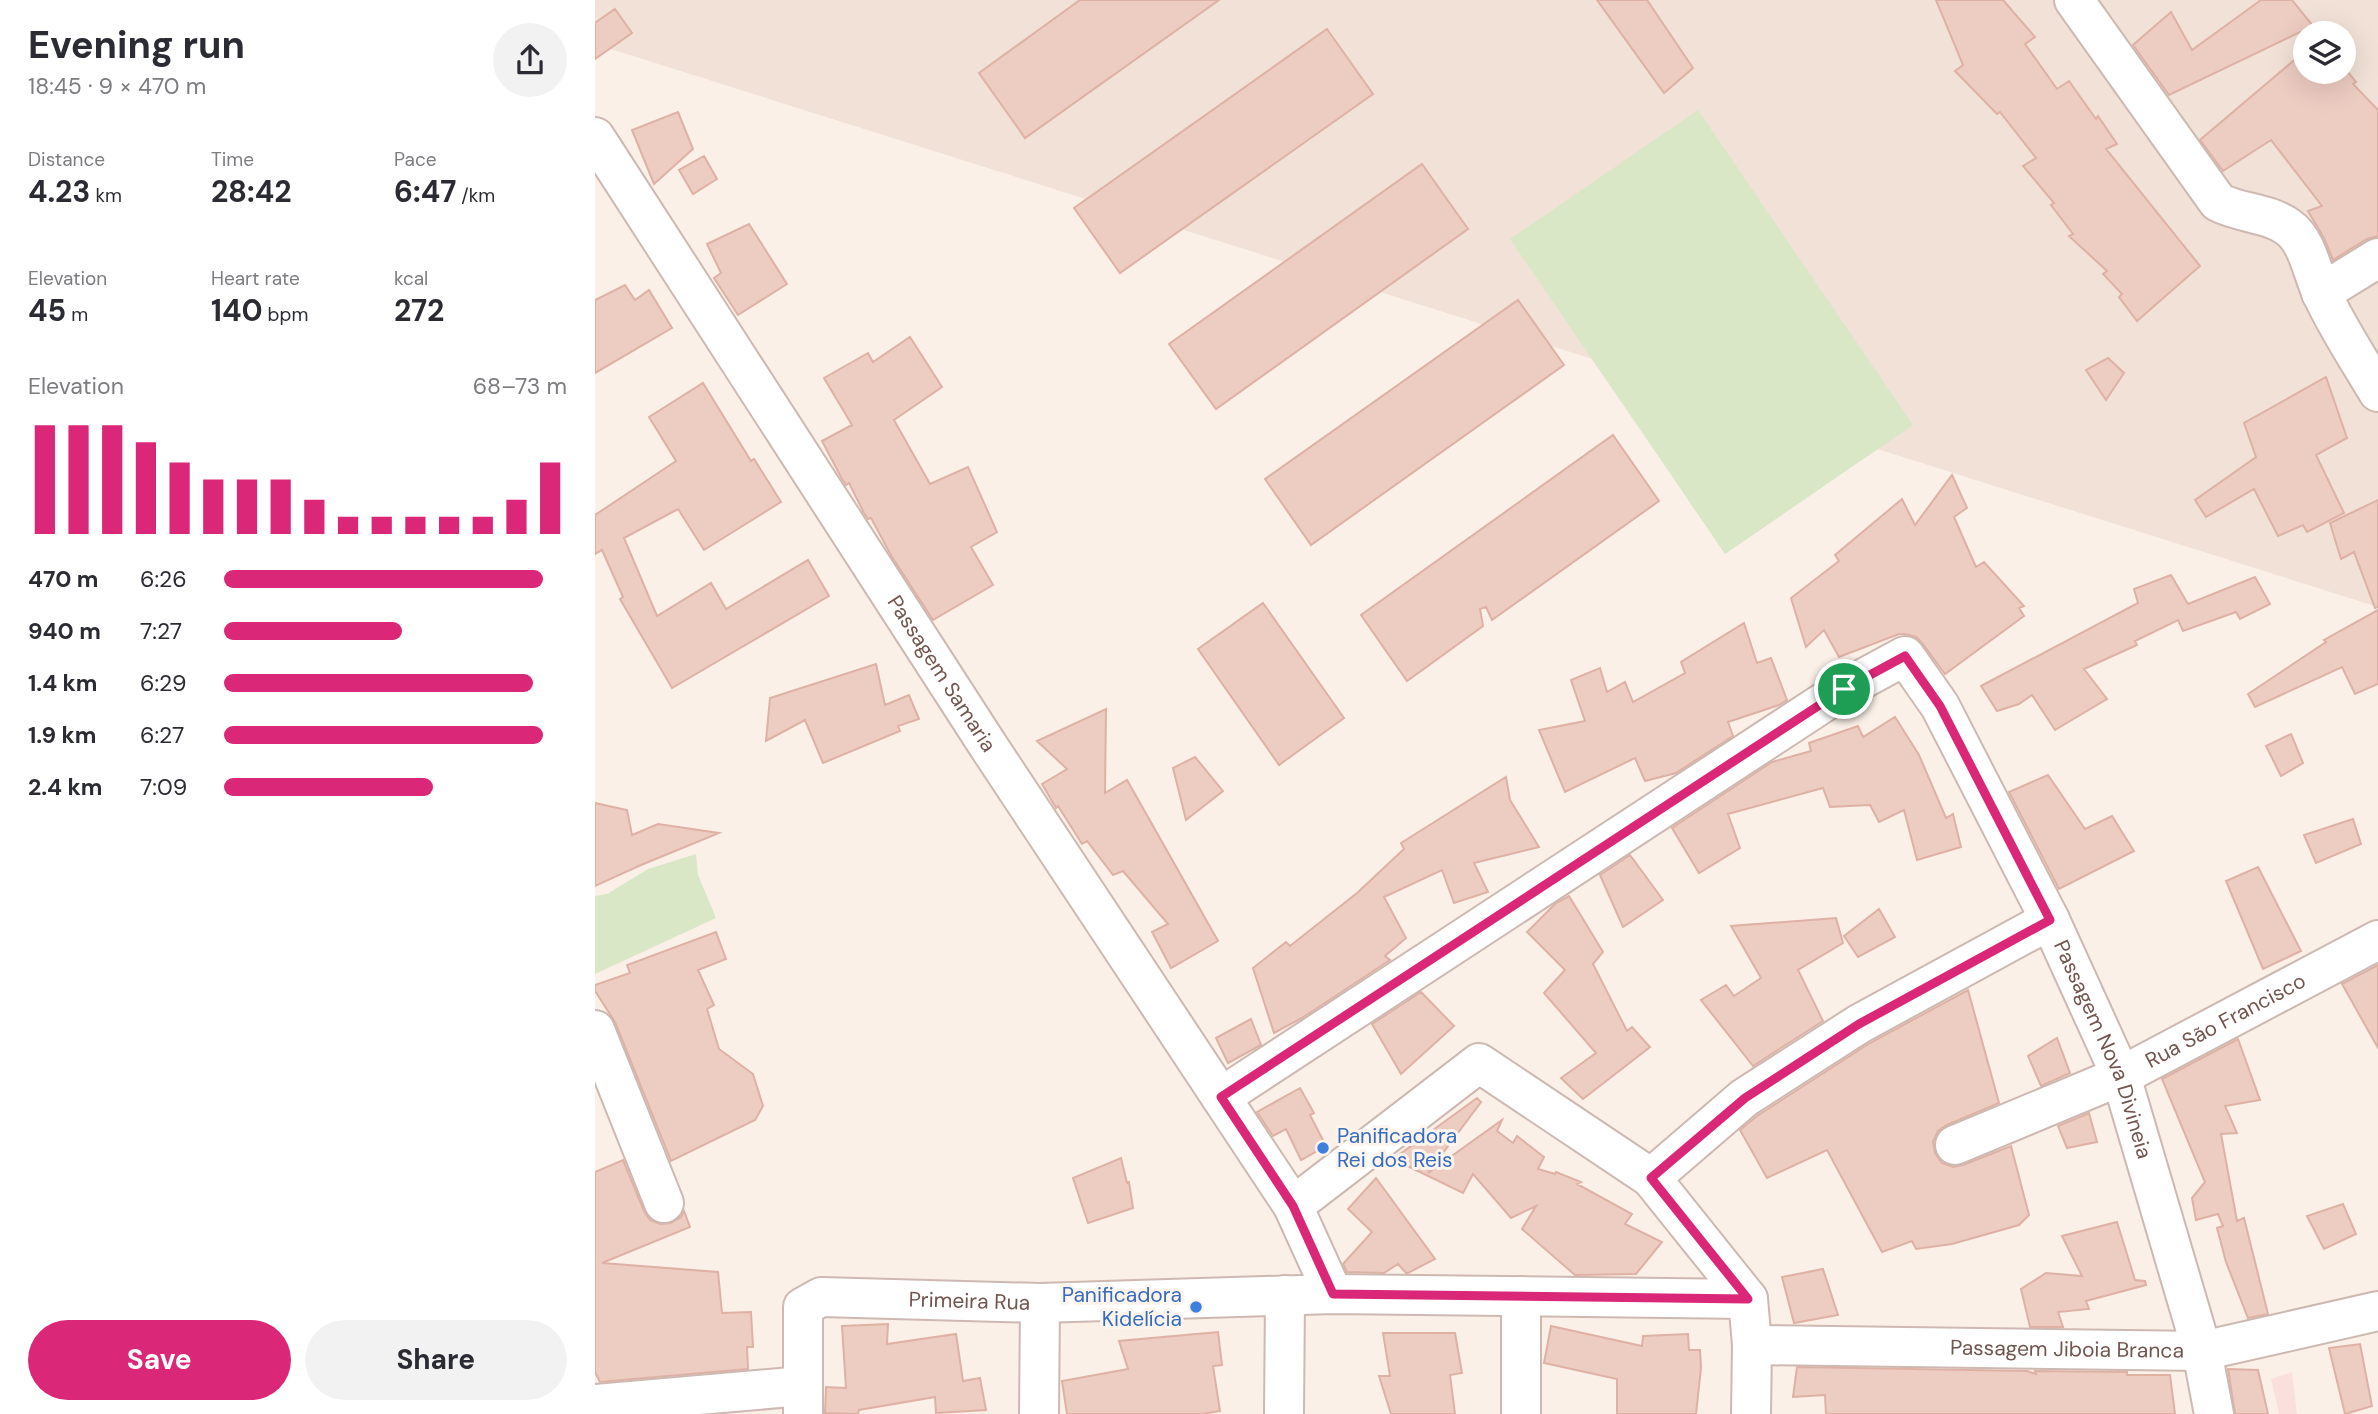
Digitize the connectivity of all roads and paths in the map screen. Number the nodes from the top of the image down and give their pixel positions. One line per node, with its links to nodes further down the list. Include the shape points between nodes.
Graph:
1 (2074, 0): 4 (street, via 2218,202 2271,217 2291,229)
2 (595, 137): 10 (street, Passagem Samaria)
3 (2378, 258): 4 (street)
4 (2321, 293): 5 (street)
5 (2378, 392)
6 (2050, 920): 9 (street, Passagem Nova Divineia); 10 (street, Passagem Nova Divineia, via 1940,706 1905,656 1844,689); 12 (street, via 1836,1039 1745,1098)
7 (2378, 940): 9 (street, Rua São Francisco)
8 (595, 1030): 13 (street)
9 (2121, 1076): 11 (street, Rua São Francisco); 22 (street, Passagem Nova Divineia)
10 (1221, 1097): 14 (street, Passagem Samaria)
11 (1955, 1145)
12 (1651, 1178): 14 (street, via 1479,1063); 18 (street)
13 (664, 1203)
14 (1293, 1206): 15 (street, Passagem Samaria)
15 (1333, 1294): 16 (street, Primeira Rua); 17 (street, Primeira Rua)
16 (1285, 1295): 19 (street, Primeira Rua); 26 (street)
17 (1521, 1296): 18 (street, Primeira Rua); 27 (street)
18 (1748, 1299): 21 (street)
19 (1040, 1303): 23 (street, Primeira Rua, via 821,1297 803,1307); 25 (street)
20 (2378, 1311): 22 (street, Passagem Jiboia Branca)
21 (1752, 1345): 22 (street, Passagem Jiboia Branca); 28 (street)
22 (2201, 1351): 29 (street, Passagem Nova Divineia)
23 (803, 1400): 24 (street)
24 (595, 1404)
25 (1039, 1414)
26 (1284, 1414)
27 (1521, 1414)
28 (1751, 1414)
29 (2214, 1414)

